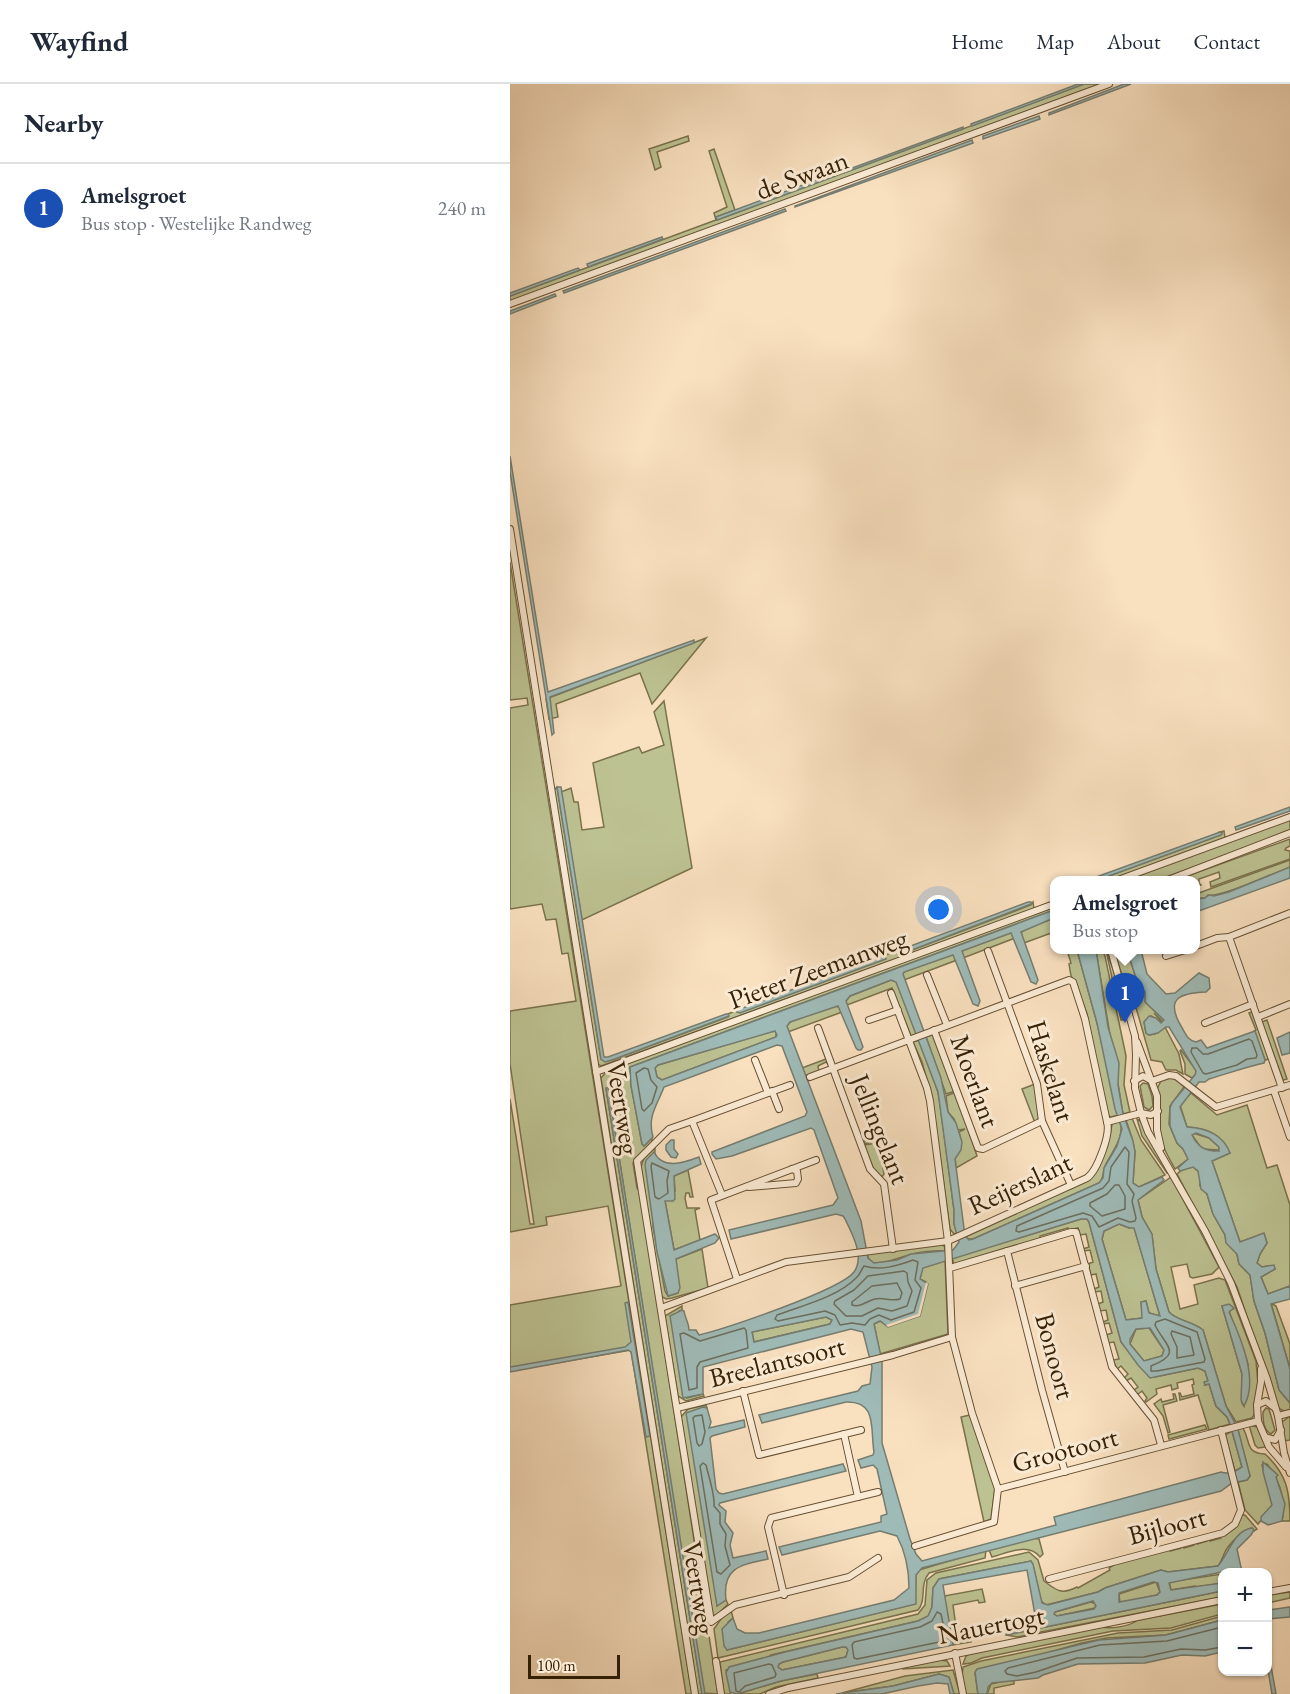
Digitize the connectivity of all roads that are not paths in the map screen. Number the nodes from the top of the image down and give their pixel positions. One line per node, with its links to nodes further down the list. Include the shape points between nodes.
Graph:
1 (1109, 84): 2 (street, de Swaan)
2 (510, 304)
3 (510, 529): 32 (street, Veertweg)
4 (1290, 817): 6 (street)
5 (1290, 835): 7 (street)
6 (1129, 876)
7 (1178, 876)
8 (1050, 905): 32 (street, Pieter Zeemanweg)
9 (1290, 914): 10 (street)
10 (1229, 937): 11 (street); 19 (street)
11 (1200, 944)
12 (988, 951): 18 (street, Haskelant)
13 (1112, 954): 28 (street)
14 (1172, 954): 15 (street)
15 (1166, 956)
16 (927, 975): 25 (street)
17 (891, 993): 21 (street, Grootoort)
18 (1007, 1002): 25 (street); 45 (street, Haskelant, via 1038,1084); 46 (street, via 1066,980 1073,982)
19 (1253, 1004): 22 (street); 24 (street)
20 (1290, 1004): 22 (street)
21 (898, 1010): 23 (street); 29 (street, Grootoort)
22 (1258, 1017): 38 (street)
23 (868, 1020)
24 (1205, 1023)
25 (947, 1025): 27 (street)
26 (818, 1028): 31 (street, Jellingelant)
27 (932, 1031): 29 (street); 45 (street, Moerlant, via 978,1148)
28 (1135, 1036): 34 (street); 35 (street)
29 (911, 1039): 31 (street); 54 (street, Grootoort, via 930,1101)
30 (755, 1060): 40 (street)
31 (833, 1068): 33 (street); 55 (street, Jellingelant, via 870,1169 884,1184)
32 (597, 1072): 91 (street, Veertweg)
33 (810, 1077)
34 (1134, 1081): 35 (street, via 1143,1076); 43 (street)
35 (1152, 1081): 39 (street, via 1172,1075 1213,1106 1220,1107); 42 (street)
36 (790, 1085): 40 (street)
37 (1290, 1085): 38 (street)
38 (1282, 1088): 39 (street)
39 (1274, 1091): 47 (street)
40 (770, 1092): 41 (street); 44 (street)
41 (780, 1109)
42 (1158, 1112): 43 (street); 48 (street, via 1157,1130)
43 (1141, 1113): 46 (street); 48 (street)
44 (692, 1121): 53 (street); 61 (street, via 669,1130 637,1161)
45 (1042, 1121): 51 (street, Haskelant)
46 (1110, 1121): 51 (street, Reijerslant, via 1093,1171)
47 (1290, 1137)
48 (1163, 1155): 63 (street, via 1226,1273)
49 (816, 1160): 50 (street)
50 (792, 1168): 52 (street); 52 (street, via 798,1174 796,1183)
51 (1071, 1185): 54 (street, Reijerslant)
52 (742, 1187): 53 (street)
53 (722, 1195): 59 (street, via 711,1200)
54 (949, 1244): 55 (street, Reijerslant); 57 (street, Grootoort)
55 (893, 1248): 59 (street, Reijerslant, via 786,1262)
56 (1007, 1251): 57 (street); 58 (street, via 1074,1231); 60 (street, Bonoort)
57 (950, 1265): 62 (street, Grootoort)
58 (1086, 1266): 60 (street); 76 (street, via 1113,1367 1154,1420)
59 (737, 1279): 61 (street, Reijerslant)
60 (1015, 1286): 77 (street, Bonoort)
61 (661, 1308): 66 (street)
62 (952, 1337): 64 (street, Breelantsoort); 79 (street, Grootoort)
63 (1260, 1363): 65 (street); 67 (street)
64 (743, 1391): 66 (street, Breelantsoort); 74 (street, via 759,1455)
65 (1257, 1405): 67 (street, via 1266,1401); 70 (street)
66 (677, 1408): 87 (street, via 711,1622 735,1605)
67 (1276, 1408): 69 (street)
68 (1290, 1413): 69 (street)
69 (1278, 1416): 73 (street)
70 (1258, 1421): 72 (street, Grootoort); 75 (street)
71 (861, 1430): 74 (street)
72 (1223, 1430): 76 (street, Grootoort); 84 (street, Bijloort, via 1241,1512 1227,1531)
73 (1281, 1430): 75 (street, via 1275,1440); 78 (street)
74 (844, 1434): 81 (street)
75 (1264, 1437): 78 (street)
76 (1161, 1445): 77 (street, Grootoort)
77 (1065, 1472): 79 (street, Grootoort)
78 (1290, 1472)
79 (998, 1489): 82 (street, via 994,1522)
80 (878, 1492): 81 (street)
81 (858, 1497): 87 (street, via 771,1518 768,1527)
82 (915, 1546)
83 (878, 1558): 87 (street, via 849,1578)
84 (1049, 1579)
85 (1290, 1588): 86 (street)
86 (1272, 1591)
87 (784, 1595)
88 (1218, 1601): 89 (street, Nauertogt)
89 (955, 1653): 93 (street, Nauertogt); 94 (street)
90 (716, 1662): 92 (street)
91 (695, 1694)
92 (721, 1694)
93 (769, 1694)
94 (963, 1694)

